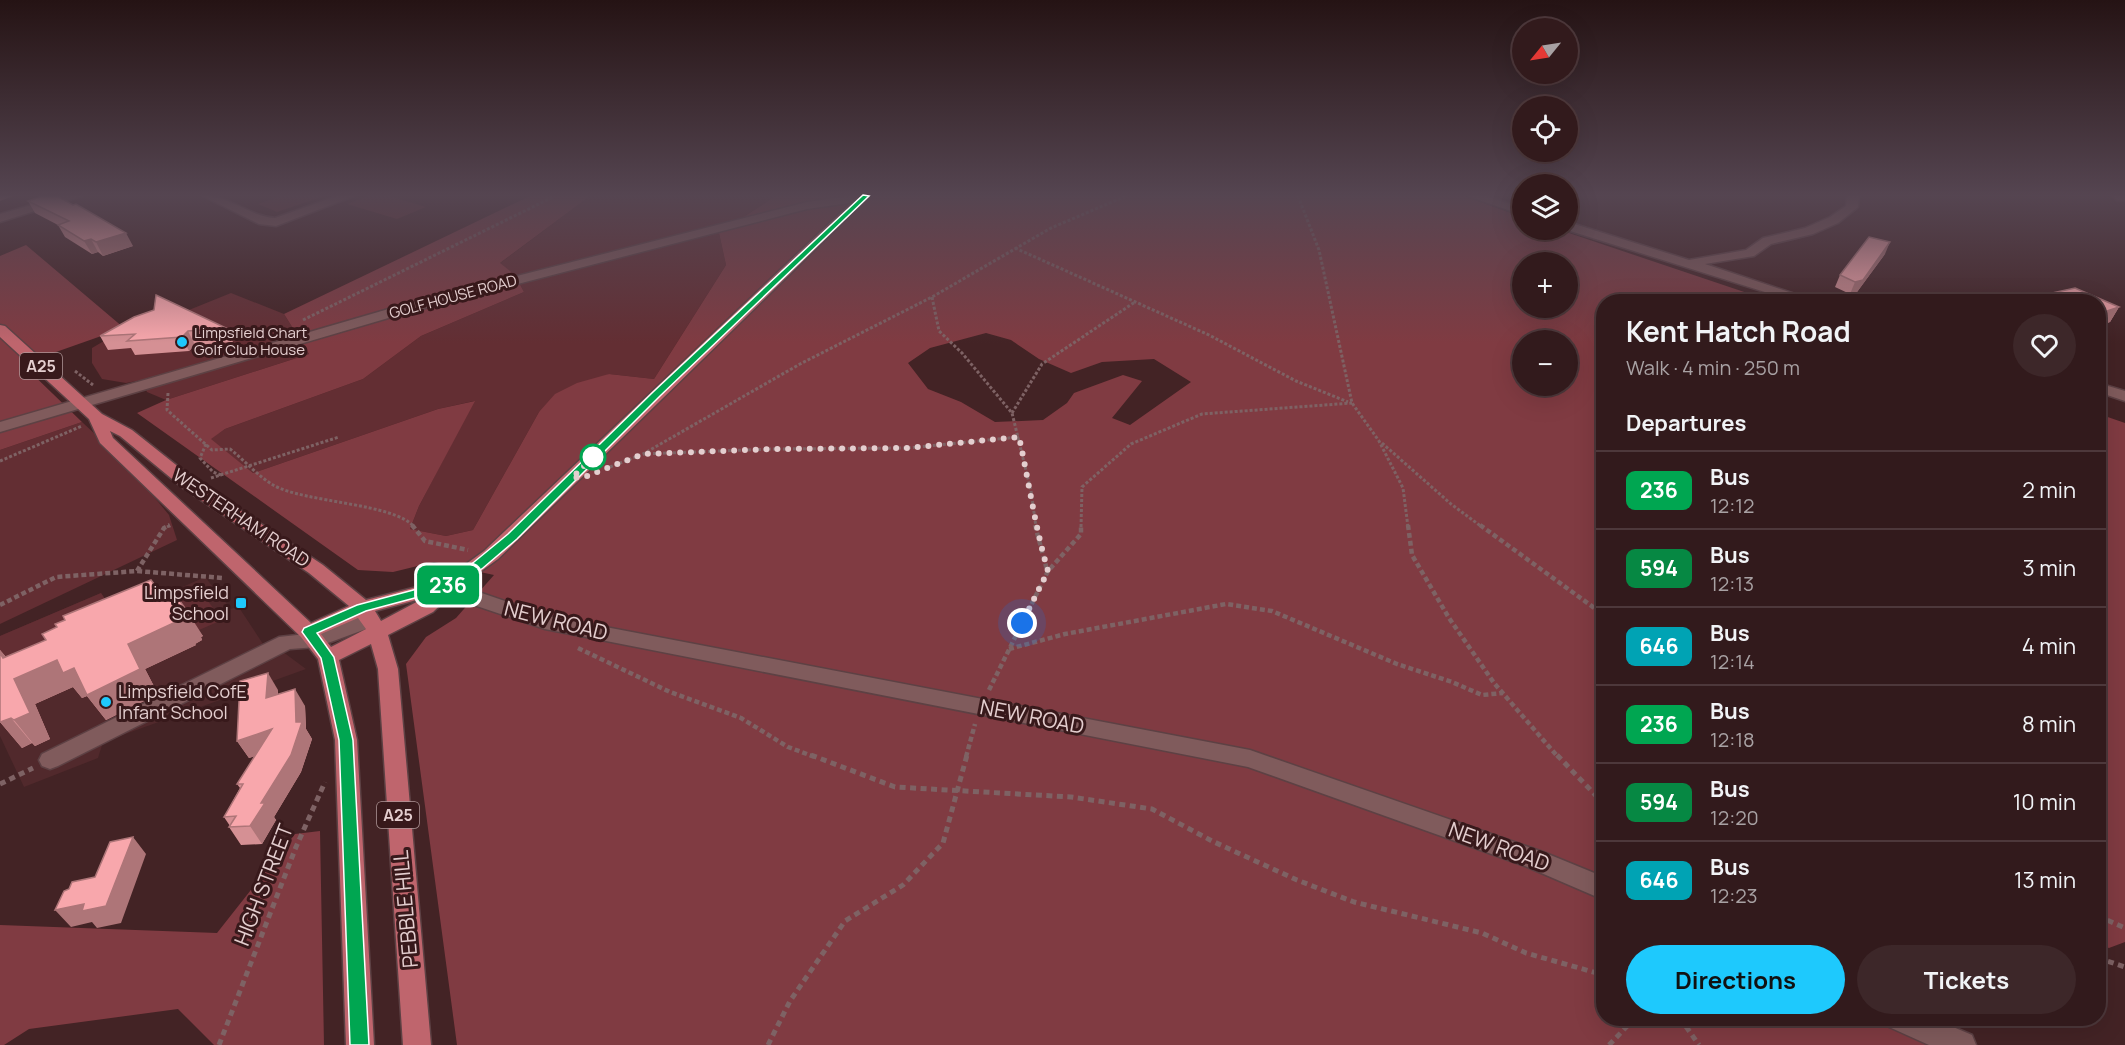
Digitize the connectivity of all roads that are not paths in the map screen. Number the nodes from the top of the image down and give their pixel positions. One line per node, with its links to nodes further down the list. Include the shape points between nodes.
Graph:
1 (656, 245): 10 (street, GOLF HOUSE ROAD, via 397,311)
2 (814, 245): 13 (main road, via 491,555)
3 (1629, 245): 5 (street)
4 (1762, 245): 5 (street, via 1750,253)
5 (1689, 263): 6 (street)
6 (1788, 294)
7 (0, 329): 10 (main road, WESTERHAM ROAD / A25)
8 (2106, 390): 9 (street)
9 (2125, 396)
10 (82, 403): 11 (main road, WESTERHAM ROAD / A25); 12 (street, GOLF HOUSE ROAD)
11 (96, 417): 14 (main road, WESTERHAM ROAD / A25, via 126,433 189,484 332,580); 15 (main road, WESTERHAM ROAD, via 106,440)
12 (0, 428)
13 (451, 584): 14 (main road); 14 (main road, via 413,615); 17 (street, NEW ROAD, via 463,594 545,622 1250,759 1534,859)
14 (370, 619): 15 (street); 20 (main road, PEBBLE HILL / A25, via 387,669)
15 (318, 644): 16 (street, via 286,642); 19 (main road, via 346,740)
16 (50, 760)
17 (1596, 886)
18 (1918, 1026): 21 (street)
19 (360, 1045)
20 (417, 1045)
21 (1962, 1045)

